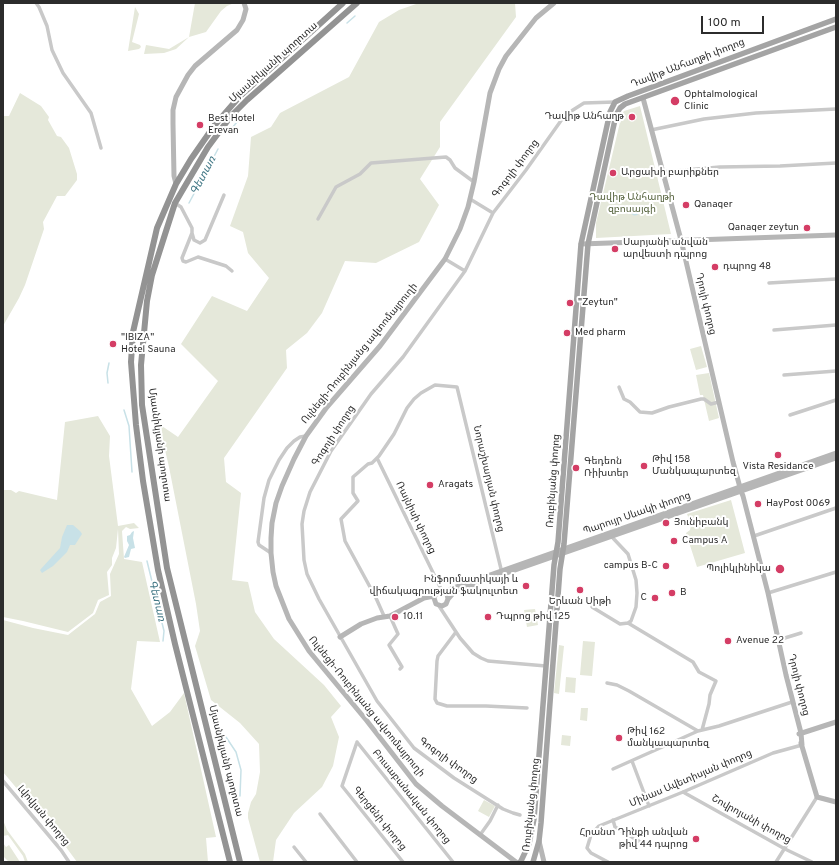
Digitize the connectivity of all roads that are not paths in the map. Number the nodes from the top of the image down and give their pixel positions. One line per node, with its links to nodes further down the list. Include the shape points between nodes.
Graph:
1 (36, 3): 17 (street, via 63,73 91,113)
2 (244, 3): 21 (street, via 244,20 237,30 195,66 176,98 173,110)
3 (343, 3): 21 (highway, Մյասնիկյանի պողոտա, via 262,75 226,111 194,154)
4 (356, 3): 24 (highway, Մյասնիկյանի պողոտա, via 232,116 198,162)
5 (554, 3): 20 (street, Ուլնեցի-Ռուբինյանց ավտոմայրուղի, via 536,18 499,69 490,93)
6 (836, 19): 8 (main road, Դավիթ Անհաղթի փողոց)
7 (836, 27): 10 (main road, Դավիթ Անհաղթի փողոց)
8 (786, 37): 9 (main road, Դավիթ Անհաղթի փողոց); 10 (main road)
9 (769, 44): 11 (main road); 13 (main road, Դավիթ Անհաղթի փողոց)
10 (788, 45): 11 (main road, Դավիթ Անհաղթի փողոց)
11 (771, 50): 12 (main road, Դավիթ Անհաղթի փողոց)
12 (643, 98): 14 (main road, Դավիթ Անհաղթի փողոց); 16 (street, Դրոյի փողոց)
13 (615, 102): 25 (street, Գոգոլի փողոց, via 584,103 565,115); 30 (main road, Ռուբինյանց փողոց, via 609,117)
14 (620, 108): 31 (main road, Ռուբինյանց փողոց, via 614,120)
15 (836, 109): 16 (street, via 756,113 704,119)
16 (651, 130): 19 (street, Դրոյի փողոց)
17 (101, 148)
18 (836, 163): 19 (street)
19 (662, 172): 29 (street, Դրոյի փողոց)
20 (474, 182): 23 (street, Ուլնեցի-Ռուբինյանց ավտոմայրուղի); 26 (street, via 455,168 446,157 371,163 360,174 336,187)
21 (176, 184): 95 (highway, Մյասնիկյանի պողոտա, via 157,228 133,332 133,402 158,570)
22 (224, 194): 27 (street, via 205,240 200,243 194,240)
23 (470, 198): 25 (street); 32 (street, Ուլնեցի-Ռուբինյանց ավտոմայրուղի, via 460,229)
24 (175, 202): 27 (street, via 192,228); 96 (highway, Մյասնիկյանի պողոտա, via 152,275 147,301 141,365 142,405 167,568)
25 (493, 213): 33 (street, Գոգոլի փողոց)
26 (318, 219)
27 (192, 233): 34 (street, via 183,261 198,257 226,266)
28 (836, 235): 29 (street)
29 (681, 240): 31 (street); 43 (street, Դրոյի փողոց)
30 (581, 244): 31 (street); 53 (main road, Ռուբինյանց փողոց)
31 (588, 244): 53 (main road, Ռուբինյանց փողոց)
32 (445, 259): 33 (street); 45 (street, Ուլնեցի-Ռուբինյանց ավտոմայրուղի, via 384,340)
33 (465, 270): 66 (street, Գոգոլի փողոց, via 331,451 310,492 302,524 304,560 307,574)
34 (232, 271)
35 (836, 279): 36 (street)
36 (769, 283)
37 (836, 325): 38 (street)
38 (774, 330)
39 (836, 371): 40 (street)
40 (784, 375)
41 (619, 387): 43 (street, via 624,399 640,412 652,413 701,399 711,404)
42 (836, 400): 44 (street)
43 (719, 402): 49 (street, Դրոյի փողոց)
44 (790, 416)
45 (306, 436): 54 (street, Ուլնեցի-Ռուբինյանց ավտոմայրուղի, via 276,504 272,523); 54 (street, via 300,437 287,448 269,480 258,542 259,546)
46 (836, 453): 49 (street, Պարույր Սևակի փողոց)
47 (377, 458): 56 (street, Նորաշխարյան փողոց, via 394,434 407,408 421,392 435,385 457,387); 58 (street, Ռայնիսի փողոց, via 438,584); 62 (street, via 353,477 353,494 358,501 341,519 345,541)
48 (836, 458): 49 (street, Պարույր Սևակի փողոց)
49 (740, 489): 51 (street, Պարույր Սևակի փողոց); 52 (street, Դրոյի փողոց); 53 (street, Պարույր Սևակի փողոց); 67 (street, Դրոյի փողոց)
50 (836, 508): 52 (street)
51 (611, 536): 53 (street, Պարույր Սևակի փողոց); 63 (street, via 628,554 636,580 636,607)
52 (754, 536): 57 (street, Դրոյի փողոց)
53 (559, 552): 56 (street, Պարույր Սևակի փողոց); 68 (main road, Ռուբինյանց փողոց); 90 (main road, Ռուբինյանց փողոց, via 560,569)
54 (271, 553): 89 (street, Ուլնեցի-Ռուբինյանց ավտոմայրուղի, via 273,572 289,619 309,651 416,784)
55 (836, 572): 57 (street)
56 (501, 573): 58 (street, Պարույր Սևակի փողոց); 59 (street, Պարույր Սևակի փողոց, via 455,591)
57 (768, 593): 67 (street, Դրոյի փողոց)
58 (439, 594): 59 (street); 60 (street); 62 (street)
59 (448, 599): 60 (street, Պարույր Սևակի փողոց)
60 (442, 605): 64 (street)
61 (592, 607): 63 (street, via 620,624)
62 (387, 616): 66 (street, via 361,624); 69 (street, via 398,634 389,645 402,667)
63 (628, 623): 74 (street, via 693,662 699,672 716,681)
64 (456, 632): 68 (street, via 473,653 488,661); 72 (street, via 438,656 435,700 447,706)
65 (801, 633): 67 (street)
66 (340, 637): 84 (street, Գոգոլի փողոց, via 377,701 414,748 454,778)
67 (777, 641): 71 (street, Դրոյի փողոց)
68 (546, 666): 101 (main road, Ռուբինյանց փողոց, via 534,819 529,844)
69 (400, 669)
70 (608, 683): 74 (street, via 629,691)
71 (791, 702): 74 (street); 75 (street, Դրոյի փողոց)
72 (527, 708)
73 (836, 722): 75 (street)
74 (700, 731): 78 (street)
75 (800, 734): 77 (street, Դրոյի փողոց)
76 (357, 742): 99 (street, Գերցենի փողոց, via 342,786); 100 (street, Բուսաբանական փողոց)
77 (802, 745): 81 (street, Մինաս Ավետիսյան փողոց, via 773,753); 82 (street, Դրոյի փողոց)
78 (632, 760): 79 (street); 85 (street)
79 (614, 769)
80 (3, 782): 94 (street, Լվովյան փողոց)
81 (683, 792): 85 (street, Մինաս Ավետիսյան փողոց); 93 (street, Շովրոյանի փողոց)
82 (817, 797): 83 (street); 93 (street)
83 (836, 802)
84 (498, 805): 87 (street, Գոգոլի փողոց); 89 (street)
85 (649, 806): 88 (street, Մինաս Ավետիսյան փողոց)
86 (320, 814): 98 (street)
87 (520, 815)
88 (613, 820): 91 (street, via 615,827); 104 (street, Մինաս Ավետիսյան փողոց, via 599,826 591,835 587,848)
89 (480, 835): 101 (street, Ուլնեցի-Ռուբինյանց ավտոմայրուղի, via 508,856)
90 (539, 841): 102 (main road, Ռուբինյանց փողոց); 103 (street)
91 (642, 843)
92 (294, 847): 97 (street)
93 (784, 848): 105 (street); 106 (street, Շովրոյանի փողոց)
94 (69, 862)
95 (230, 862)
96 (240, 862)
97 (306, 862)
98 (357, 862)
99 (403, 862)
100 (453, 862)
101 (521, 862)
102 (534, 862)
103 (544, 862)
104 (608, 862)
105 (776, 862)
106 (812, 862)

